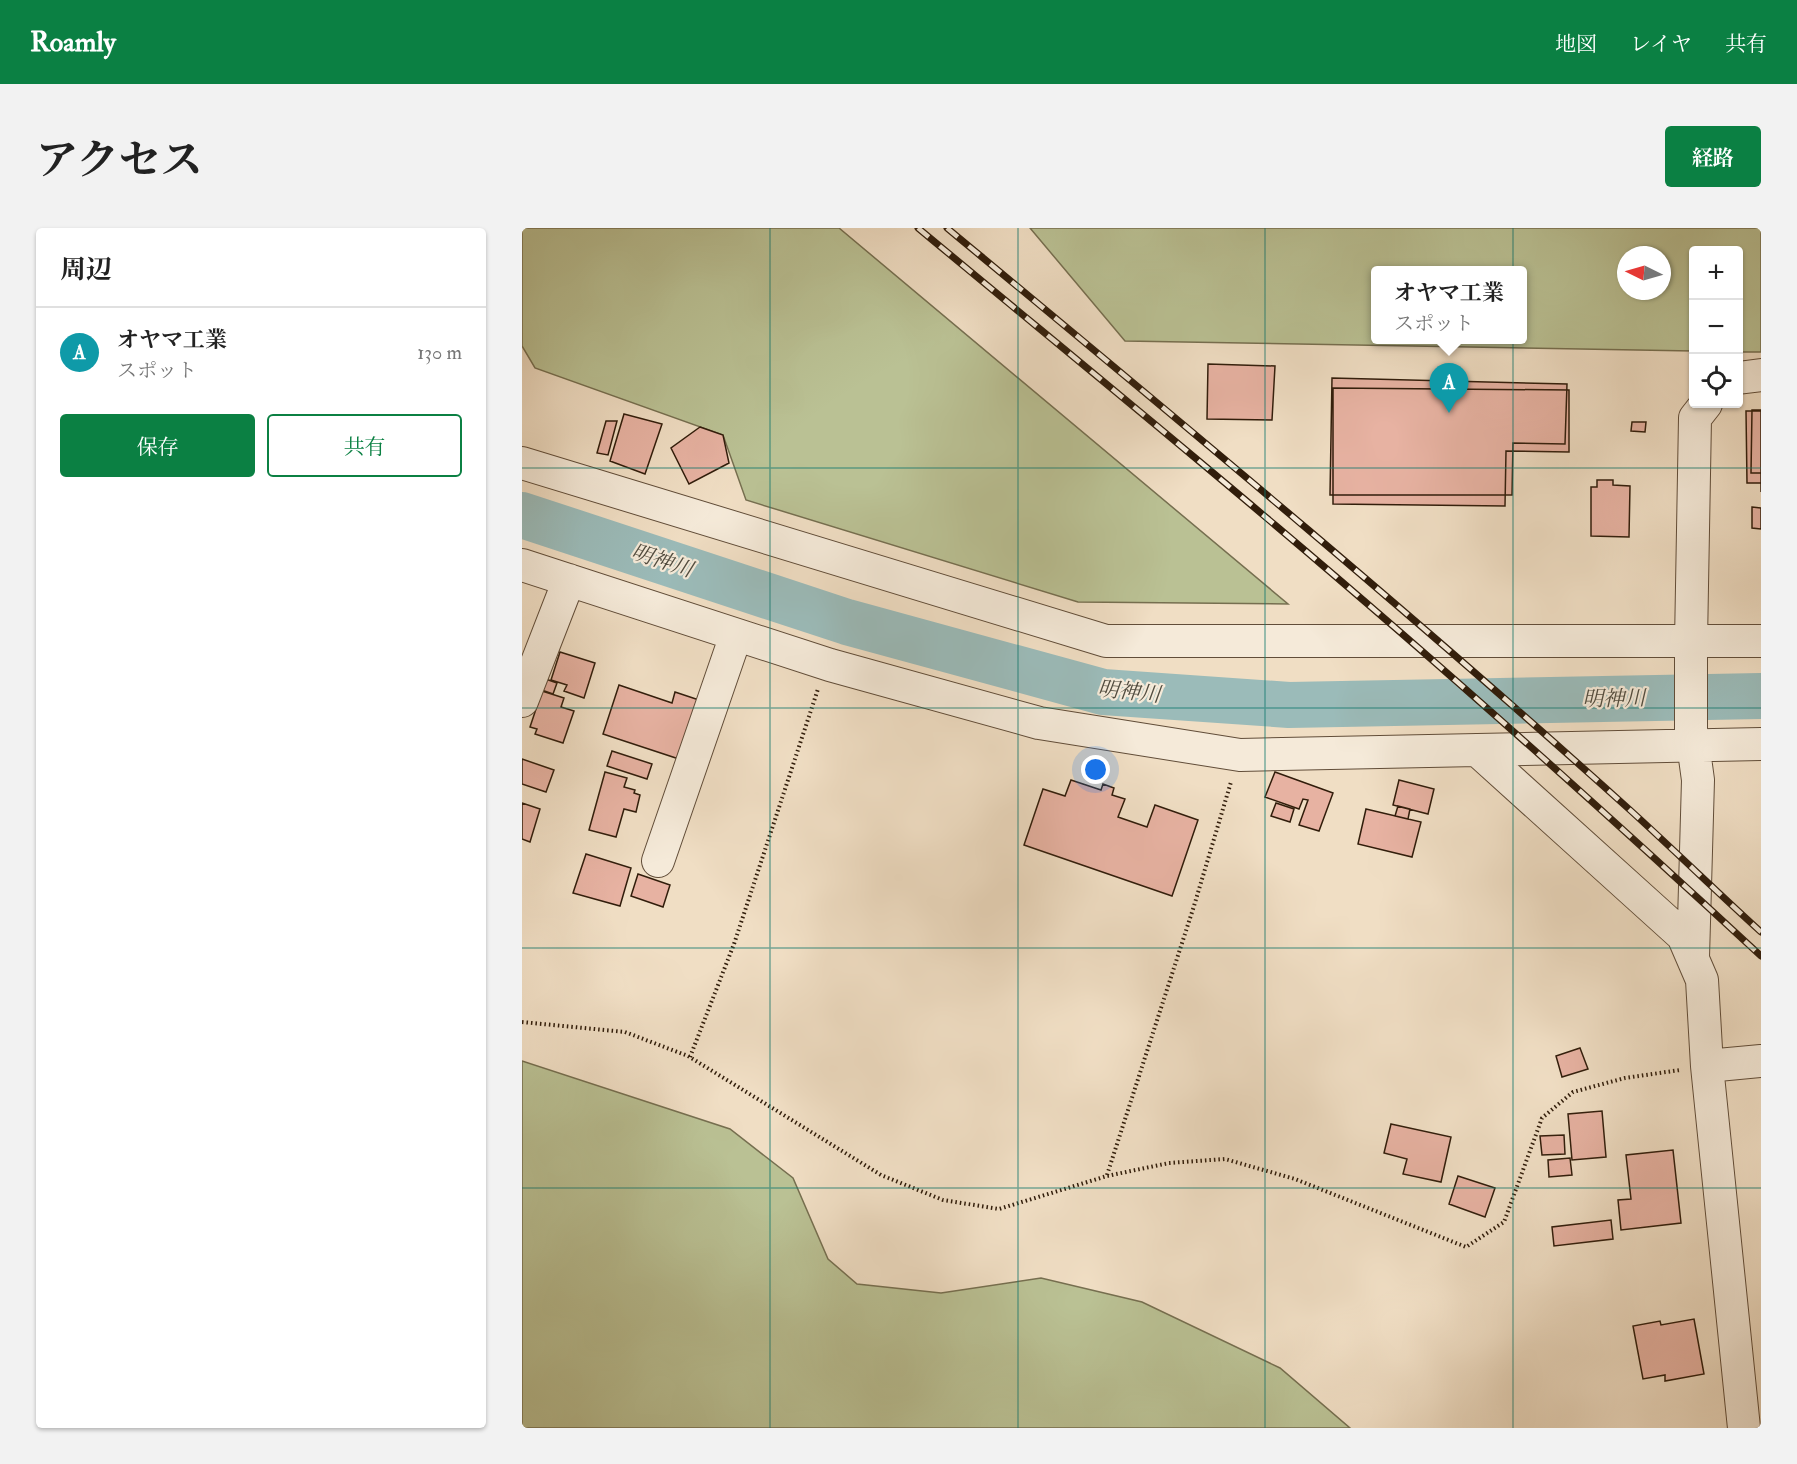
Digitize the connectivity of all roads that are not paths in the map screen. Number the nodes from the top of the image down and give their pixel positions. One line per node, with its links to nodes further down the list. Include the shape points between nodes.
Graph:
1 (1761, 375): 2 (street)
2 (1743, 377)
3 (1703, 408): 9 (street, via 1695,418)
4 (522, 463): 9 (street, via 1106,641)
5 (522, 565): 6 (street)
6 (569, 580): 7 (street); 10 (street)
7 (736, 634): 13 (street, via 826,664 1039,723 1240,755); 14 (street)
8 (1761, 641): 9 (street)
9 (1691, 654): 11 (street)
10 (522, 701)
11 (1692, 737): 12 (street); 13 (street); 15 (street, via 1698,780)
12 (1761, 744)
13 (1477, 750): 15 (street, via 1683,936)
14 (658, 861)
15 (1693, 958): 17 (street, via 1702,980)
16 (1761, 1061): 17 (street)
17 (1707, 1066): 18 (street)
18 (1744, 1428)

